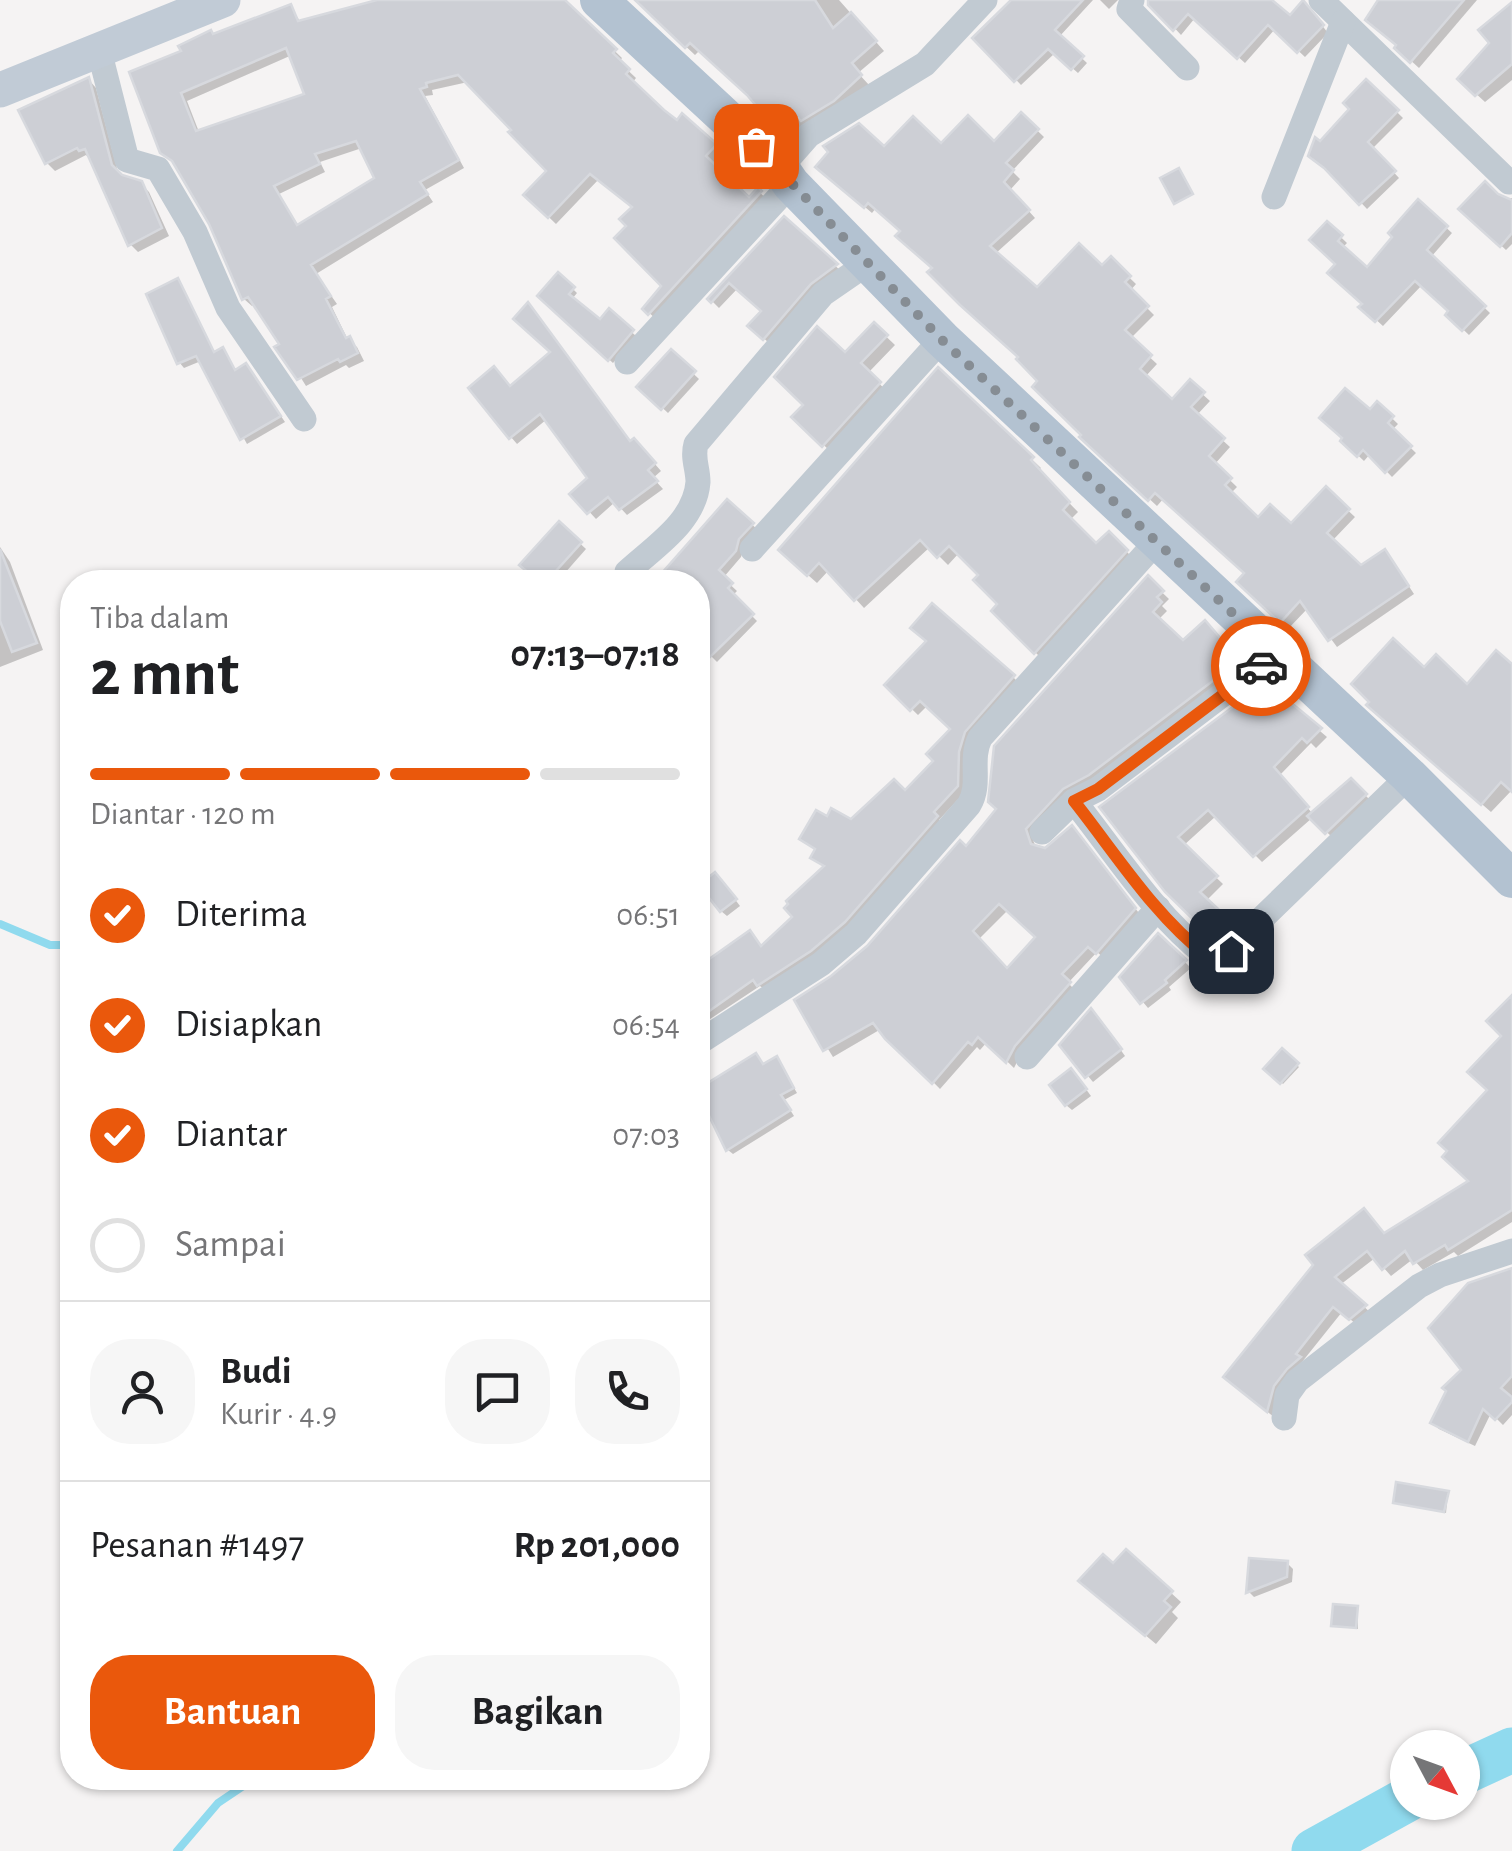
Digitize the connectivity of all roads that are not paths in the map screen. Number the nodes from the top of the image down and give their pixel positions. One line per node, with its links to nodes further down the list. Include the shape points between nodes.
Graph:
1 (223, 0): 7 (main road)
2 (599, 0): 10 (main road)
3 (986, 0): 10 (street, via 925,64 809,135)
4 (1132, 0): 8 (street, via 1129,8)
5 (1321, 0): 6 (street)
6 (1343, 22): 11 (street); 12 (street)
7 (99, 50): 9 (main road); 16 (street, via 127,160 158,169 228,308)
8 (1187, 68)
9 (1, 88)
10 (786, 176): 13 (main road); 15 (street)
11 (1509, 182)
12 (1274, 198)
13 (868, 263): 14 (main road); 19 (street, via 823,294 696,444 690,514)
14 (942, 340): 17 (main road); 18 (street)
15 (627, 362)
16 (304, 419)
17 (1158, 540): 20 (main road); 26 (street, via 980,738 974,754 977,788 969,805 856,934)
18 (752, 549)
19 (630, 570)
20 (1276, 654): 21 (main road); 22 (street)
21 (1409, 776): 24 (main road); 25 (street, via 1231,951 1207,956)
22 (1074, 801): 23 (street); 25 (street)
23 (1042, 832)
24 (1512, 879)
25 (1158, 908): 27 (street)
26 (710, 1034)
27 (1027, 1056)
28 (1512, 1251): 29 (street, via 1419,1286 1296,1381 1286,1395)
29 (1284, 1418)

